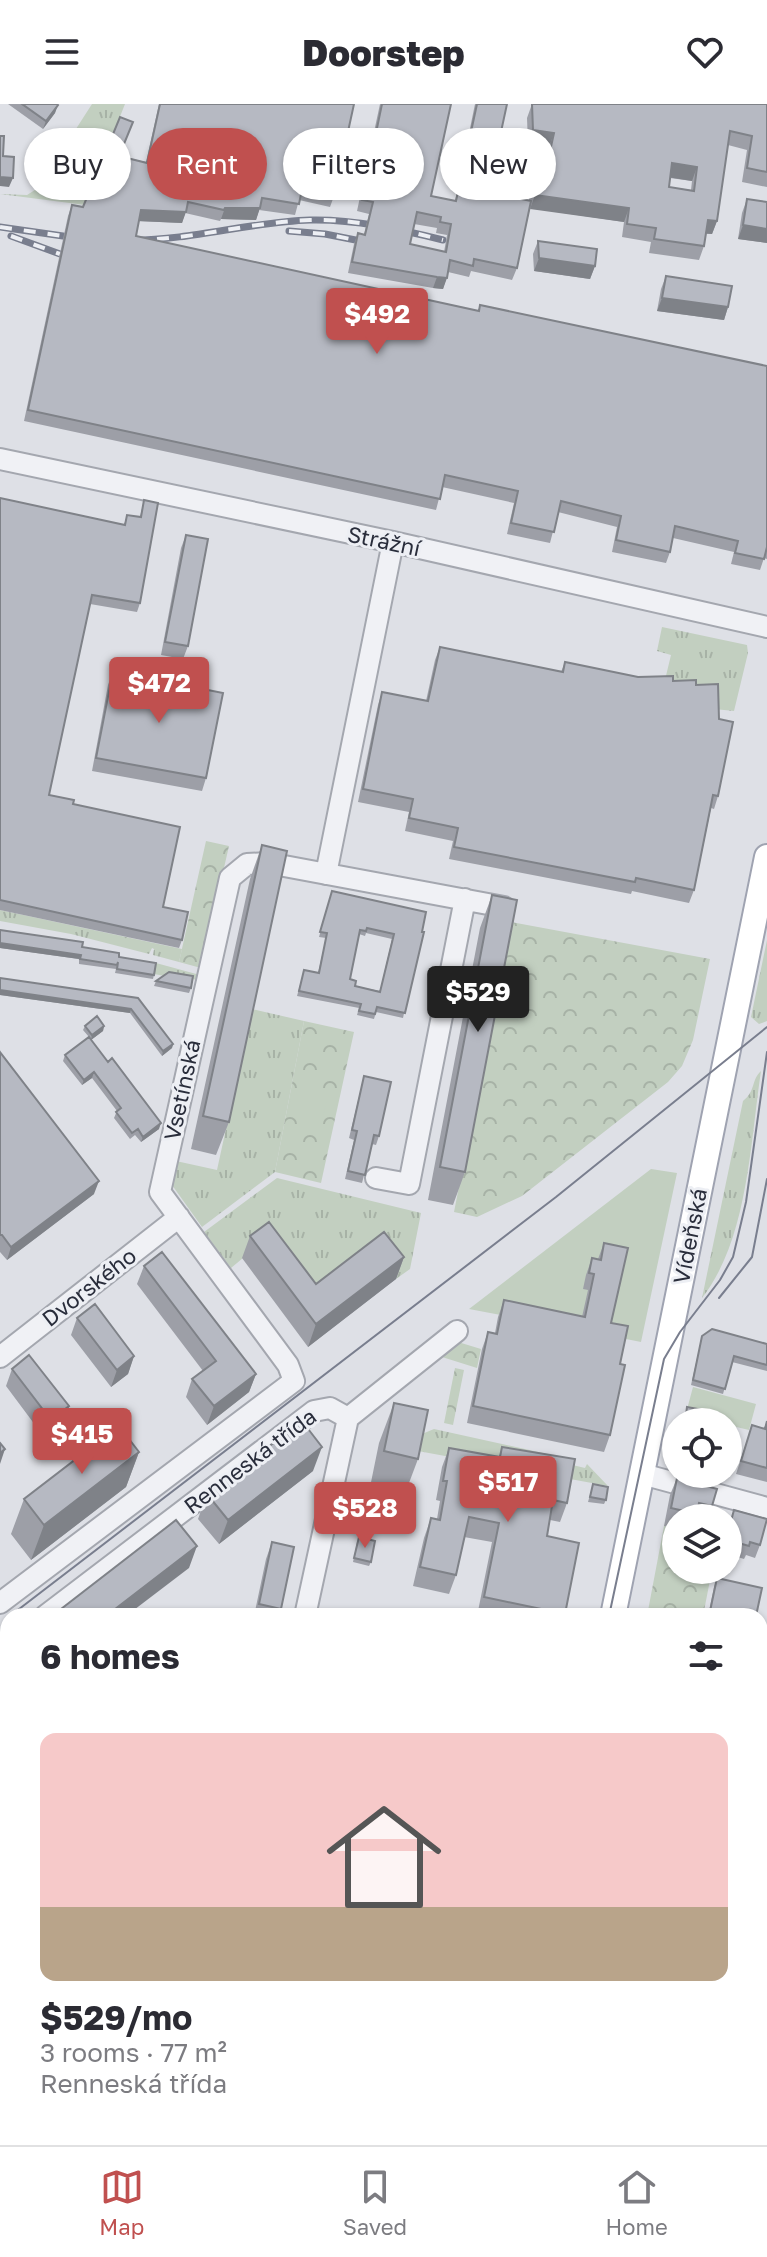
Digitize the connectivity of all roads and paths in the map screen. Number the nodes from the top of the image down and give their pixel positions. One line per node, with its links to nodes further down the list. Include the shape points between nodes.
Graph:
1 (0, 459): 2 (street, Strážní)
2 (393, 542): 3 (street, Strážní); 5 (street)
3 (767, 627)
4 (767, 857): 14 (main road, Vídeňská)
5 (326, 874): 6 (street, Vsetínská); 9 (street, Vsetínská, via 253,862 230,878 160,1192)
6 (465, 899): 7 (street, Vsetínská); 8 (street, via 409,1184)
7 (504, 907)
8 (376, 1178)
9 (179, 1217): 11 (street, Dvorského); 12 (street, Vsetínská)
10 (457, 1331): 13 (street, Renneská třída)
11 (0, 1357)
12 (288, 1365): 16 (street, Renneská třída, via 294,1381)
13 (348, 1418): 17 (street, Renneská třída, via 330,1408 314,1411); 18 (street)
14 (642, 1474): 15 (street); 19 (main road, Vídeňská)
15 (767, 1508)
16 (0, 1603)
17 (55, 1608)
18 (307, 1608)
19 (615, 1608)

